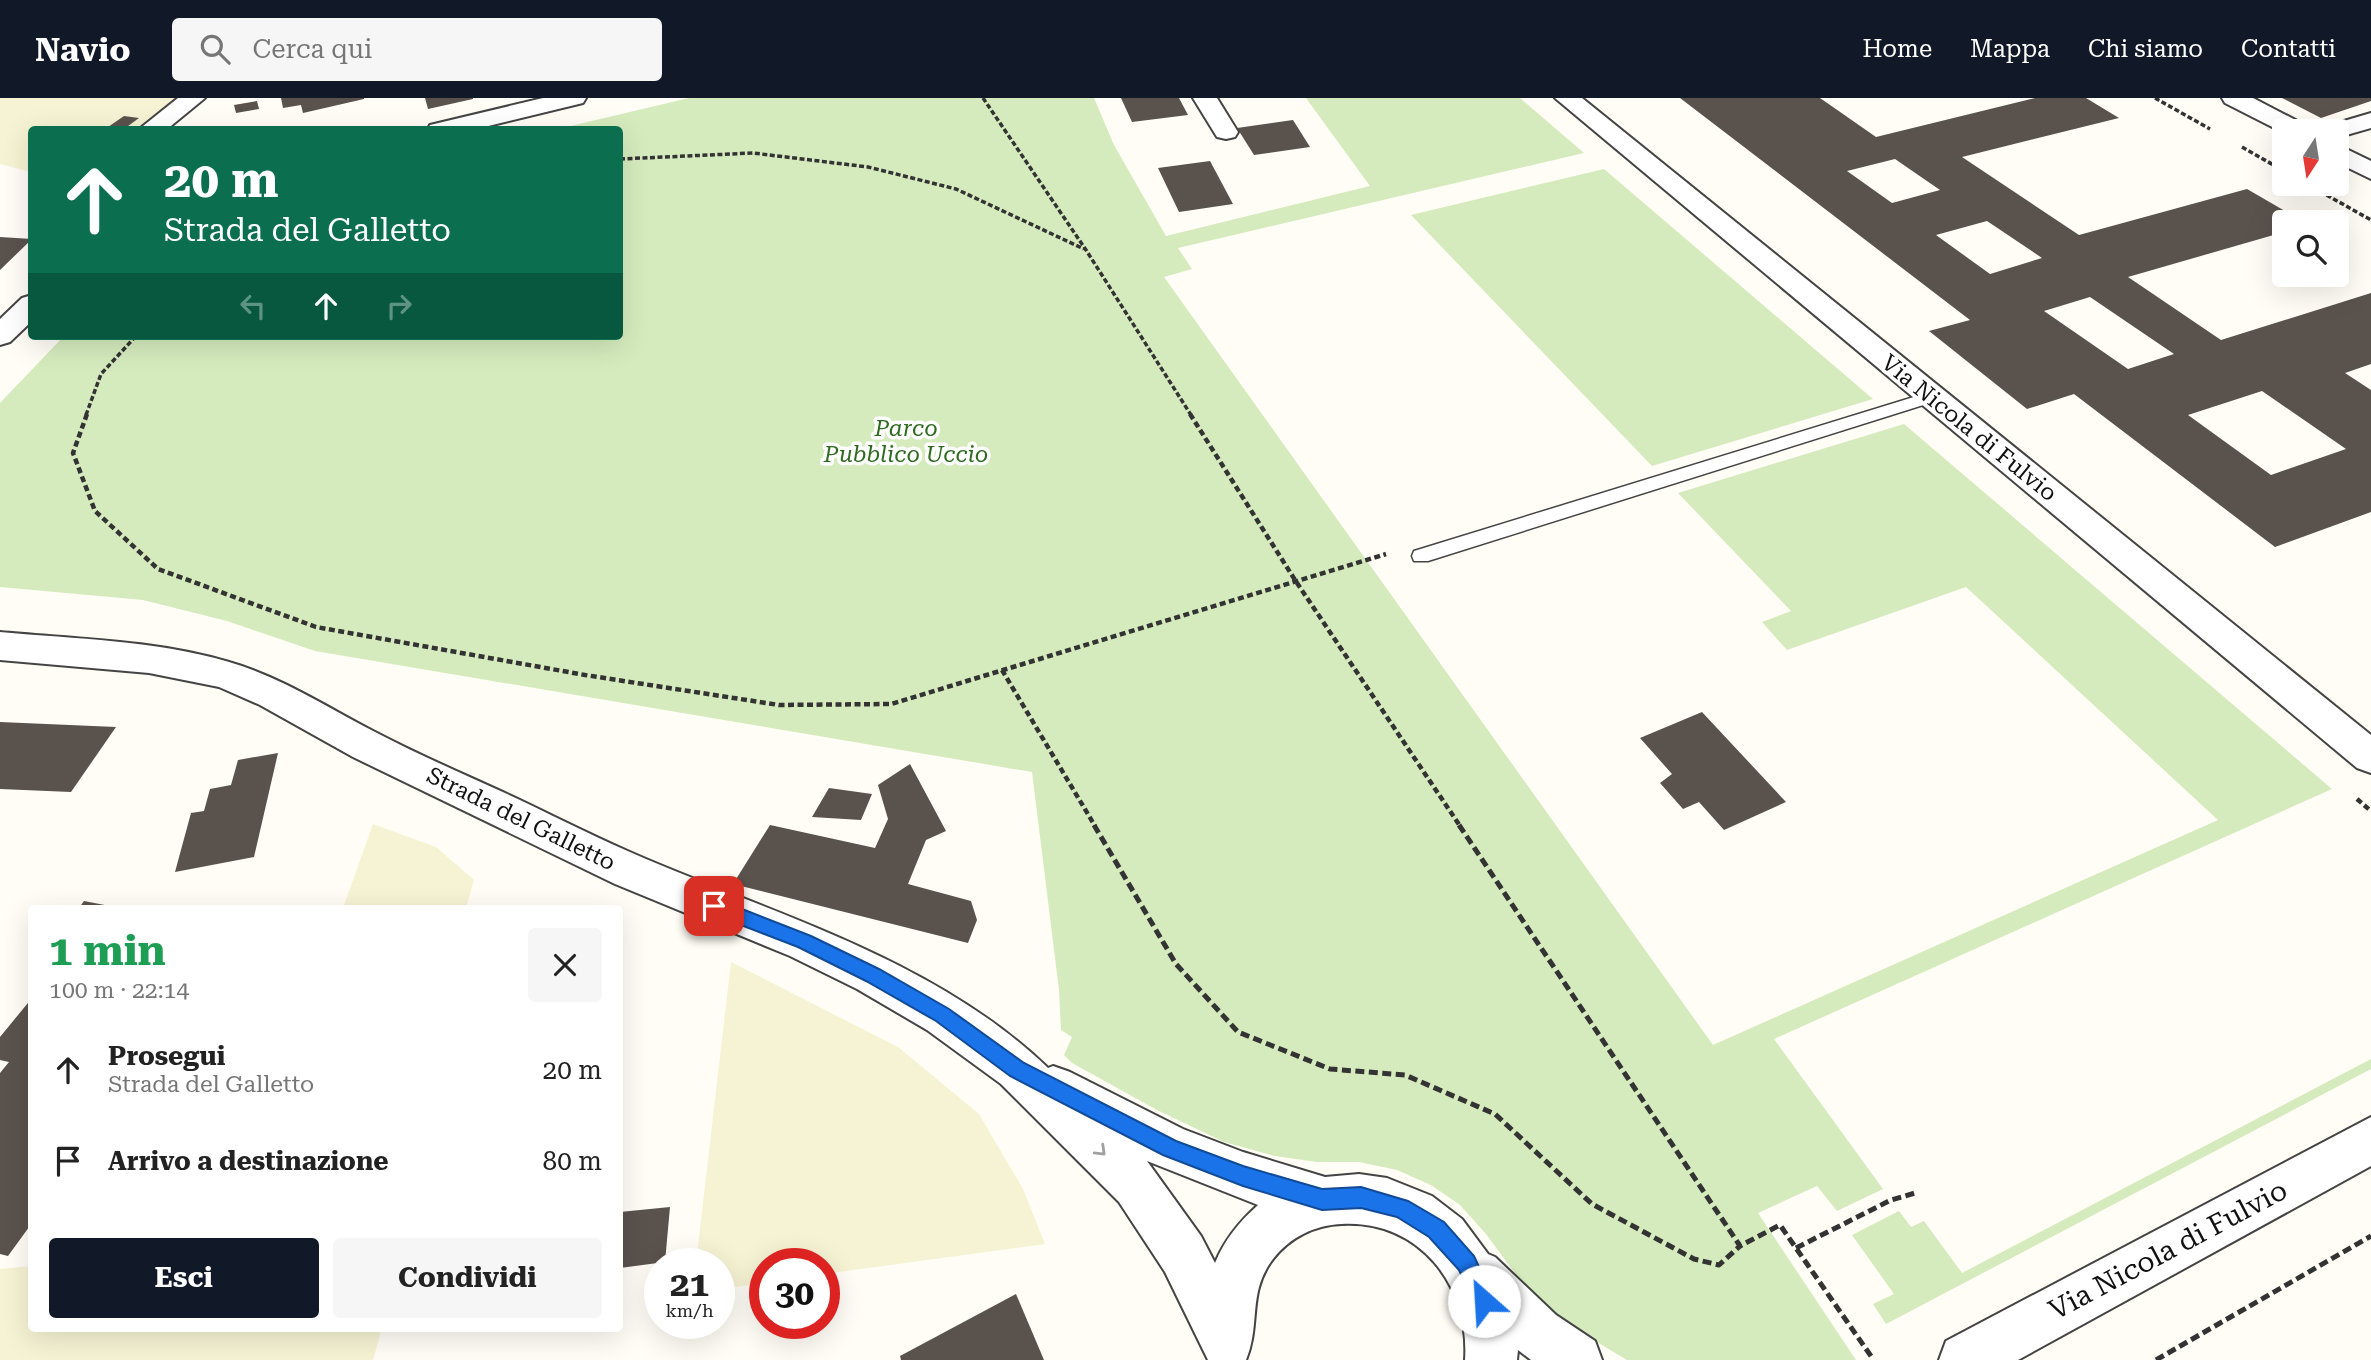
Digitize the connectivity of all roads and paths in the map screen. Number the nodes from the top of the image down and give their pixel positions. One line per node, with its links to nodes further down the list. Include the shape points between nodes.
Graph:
1 (193, 98): 9 (street)
2 (574, 98): 10 (street)
3 (983, 98): 18 (path)
4 (1205, 98): 12 (street)
5 (1567, 98): 22 (street, Via Nicola di Fulvio)
6 (2234, 98): 7 (street)
7 (2275, 119)
8 (2371, 120): 11 (street)
9 (155, 126)
10 (456, 126)
11 (2349, 127)
12 (1226, 132)
13 (623, 159): 18 (path, via 753,153 868,167 956,189)
14 (2349, 159): 15 (street)
15 (2371, 171)
16 (2328, 196): 17 (path)
17 (2371, 220)
18 (1086, 250): 25 (path)
19 (28, 308): 20 (street)
20 (0, 336)
21 (132, 340): 27 (path, via 101,374 73,453 95,511 158,569 316,627 585,676 779,705 891,704)
22 (1930, 397): 24 (lane); 28 (street, Via Nicola di Fulvio)
23 (1388, 554): 25 (path)
24 (1421, 556)
25 (1295, 580): 27 (path); 34 (path)
26 (0, 646): 29 (street, Strada del Galletto, via 105,653 193,666 273,695 367,746 630,871 805,942 873,975 943,1015)
27 (1002, 670): 34 (path, via 1176,964 1238,1032 1330,1069 1405,1075 1495,1114 1591,1203 1694,1259 1719,1265)
28 (2371, 757)
29 (1017, 1069): 32 (street, Strada del Galletto, via 1170,1148); 37 (street, Strada del Galletto, one-way to 37, via 1136,1185 1183,1254)
30 (2371, 1140): 41 (street, Via Nicola di Fulvio)
31 (1915, 1193): 35 (path, via 1891,1200)
32 (1322, 1199): 36 (street, via 1361,1198 1401,1208 1437,1230); 37 (street, via 1290,1212 1261,1233 1240,1264 1228,1301)
33 (2371, 1236): 42 (path)
34 (1740, 1246): 35 (path, via 1780,1226)
35 (1796, 1248): 38 (path)
36 (1466, 1263): 39 (street, via 1484,1301 1493,1343); 40 (street, via 1538,1333)
37 (1228, 1350)
38 (1873, 1359)
39 (1491, 1360)
40 (1576, 1360)
41 (1965, 1360)
42 (2156, 1360)

